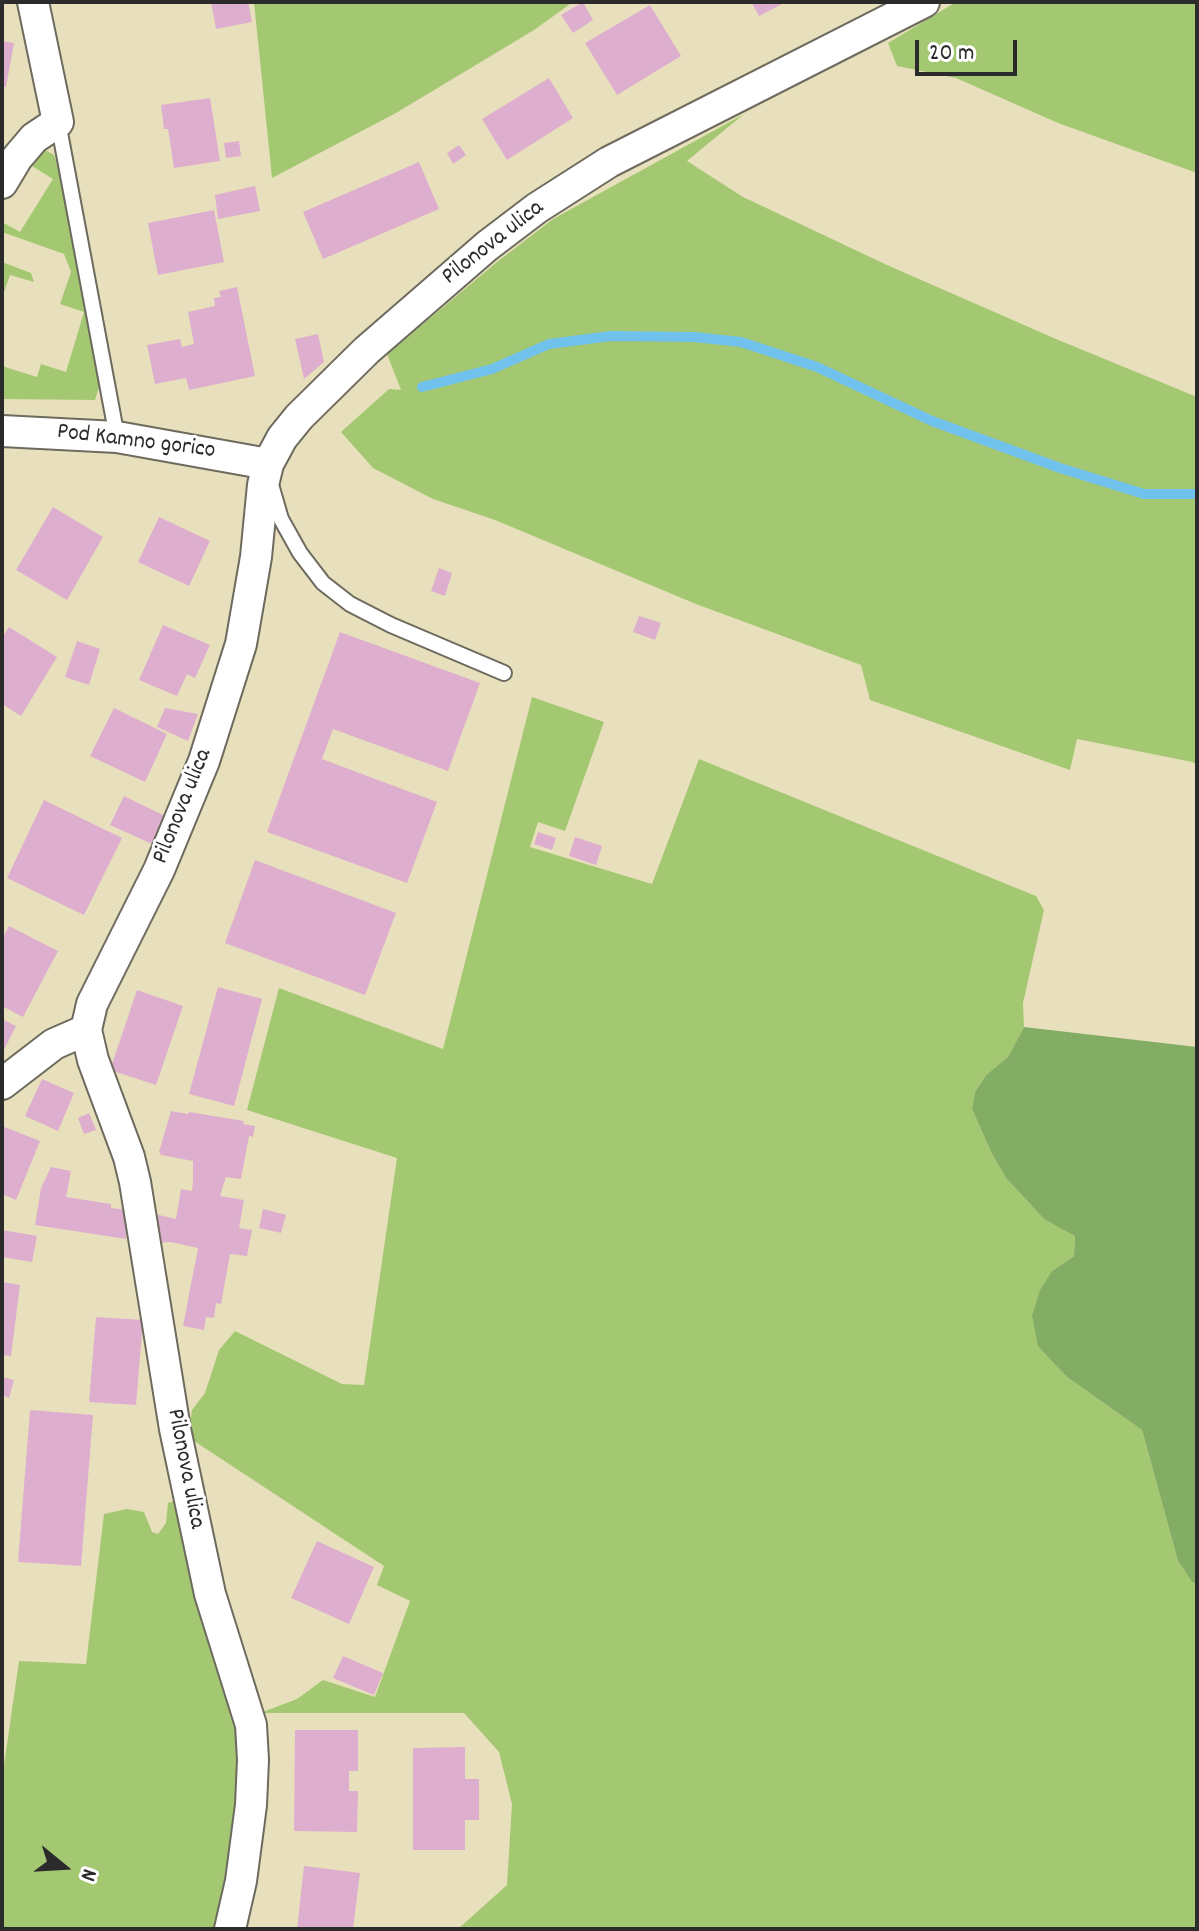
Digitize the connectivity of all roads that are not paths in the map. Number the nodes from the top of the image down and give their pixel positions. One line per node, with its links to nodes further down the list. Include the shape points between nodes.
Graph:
1 (33, 2): 3 (street)
2 (924, 2): 7 (street, Pilonova ulica, via 609,162 537,208 367,350 299,417)
3 (58, 122): 4 (street, via 34,138); 6 (lane)
4 (2, 183)
5 (2, 431): 6 (street, Pod Kamno gorico)
6 (117, 437): 7 (street, Pod Kamno gorico)
7 (268, 464): 8 (lane, via 281,519 323,583 391,625); 9 (street, Pilonova ulica, via 241,644 208,748 159,870 92,1004)
8 (504, 673)
9 (86, 1030): 10 (street, via 54,1044); 11 (street, Pilonova ulica, via 135,1182 175,1429 207,1579 251,1725 251,1805)
10 (2, 1084)
11 (230, 1929)

